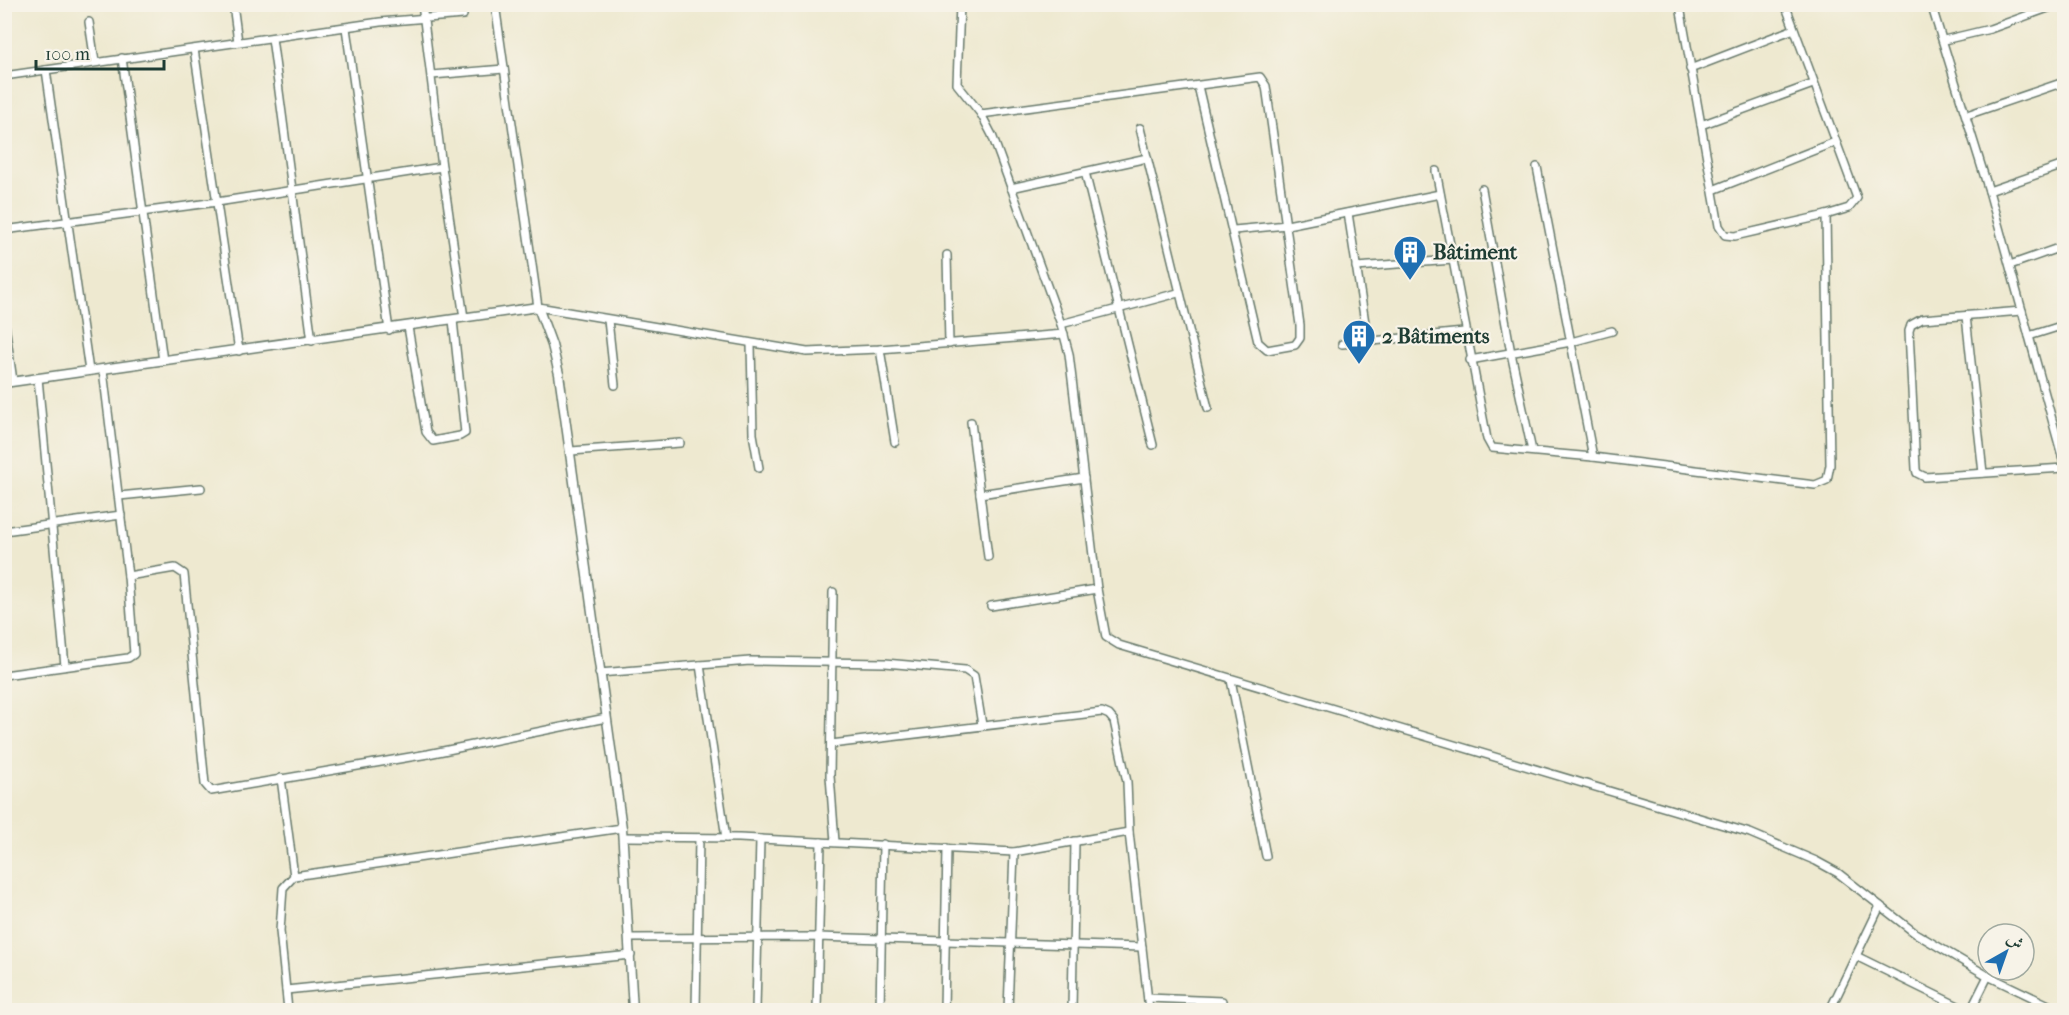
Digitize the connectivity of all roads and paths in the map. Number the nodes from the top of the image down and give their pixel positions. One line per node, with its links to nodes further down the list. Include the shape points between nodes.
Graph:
1 (233, 4): 16 (street)
2 (422, 4): 10 (street)
3 (495, 4): 20 (street)
4 (960, 4): 28 (street, via 957,84)
5 (1683, 4): 21 (street)
6 (1785, 4): 13 (street)
7 (1930, 4): 15 (street)
8 (2059, 4): 15 (street, via 1990,29)
9 (463, 15): 10 (street)
10 (424, 17): 12 (street); 24 (street)
11 (89, 22): 19 (street)
12 (346, 28): 14 (street); 39 (street)
13 (1794, 29): 21 (street); 26 (street)
14 (272, 38): 16 (street); 41 (street)
15 (1944, 40): 29 (street)
16 (238, 42): 17 (street)
17 (194, 49): 18 (street); 46 (street)
18 (122, 58): 19 (street); 47 (street)
19 (95, 62): 22 (street)
20 (504, 69): 24 (street); 60 (street)
21 (1690, 69): 30 (street)
22 (46, 70): 23 (street); 50 (street)
23 (4, 75)
24 (432, 75): 35 (street)
25 (2064, 82): 29 (street)
26 (1813, 84): 30 (street); 32 (street)
27 (1198, 86): 28 (street); 51 (street, via 1255,76 1264,81); 53 (street)
28 (981, 114): 40 (street)
29 (1966, 116): 44 (street)
30 (1701, 125): 43 (street)
31 (1140, 128): 33 (street)
32 (1835, 142): 43 (street); 49 (street, via 1857,198 1849,208)
33 (1147, 158): 38 (street); 59 (street)
34 (2064, 165): 44 (street)
35 (442, 167): 39 (street); 65 (street)
36 (1537, 167): 78 (street)
37 (1436, 171): 45 (street)
38 (1085, 172): 40 (street); 61 (street)
39 (366, 178): 41 (street); 71 (street)
40 (1011, 188): 68 (street)
41 (294, 189): 46 (street); 76 (street)
42 (1482, 189): 84 (street)
43 (1713, 190): 49 (street, via 1719,225 1725,235)
44 (1989, 191): 57 (street)
45 (1440, 194): 48 (street); 56 (street)
46 (217, 202): 47 (street); 83 (street)
47 (143, 211): 50 (street); 86 (street)
48 (1348, 213): 51 (street); 58 (street)
49 (1826, 215): 99 (street, via 1830,465 1827,480 1815,485)
50 (67, 222): 52 (street); 88 (street)
51 (1287, 225): 53 (street); 53 (street, via 1300,338 1295,345 1267,350 1260,346 1257,337)
52 (4, 230)
53 (1234, 230)
54 (2064, 246): 57 (street)
55 (947, 255): 79 (street)
56 (1453, 260): 58 (street); 73 (street)
57 (2010, 265): 62 (street)
58 (1356, 267): 77 (street)
59 (1178, 293): 61 (street); 92 (street)
60 (538, 307): 65 (street); 67 (street); 97 (street, via 556,358)
61 (1119, 309): 68 (street); 96 (street)
62 (2022, 310): 63 (street); 75 (street)
63 (1966, 316): 103 (street); 103 (street, via 1917,320 1909,331 1916,469 1925,477)
64 (4, 318): 90 (street)
65 (464, 318): 66 (street)
66 (453, 320): 70 (street); 70 (street, via 465,432 433,441 427,437)
67 (608, 320): 81 (street); 91 (street)
68 (1061, 324): 74 (street)
69 (2064, 325): 75 (street)
70 (408, 327): 71 (street)
71 (389, 330): 76 (street)
72 (1612, 331): 78 (street)
73 (1464, 332): 77 (street); 85 (street)
74 (1064, 334): 79 (street); 104 (street, via 1070,354)
75 (2029, 336): 100 (street)
76 (312, 341): 83 (street)
77 (1368, 342): 80 (street)
78 (1571, 342): 84 (street); 99 (street)
79 (949, 344): 82 (street)
80 (1342, 344)
81 (751, 345): 82 (street, via 807,352); 101 (street, via 753,434)
82 (880, 349): 94 (street)
83 (239, 351): 86 (street)
84 (1511, 353): 85 (street); 98 (street)
85 (1470, 360): 98 (street, via 1489,445)
86 (163, 361): 87 (street)
87 (103, 370): 88 (street); 107 (street)
88 (89, 371): 89 (street)
89 (38, 378): 90 (street); 109 (street)
90 (9, 382)
91 (615, 385)
92 (1208, 408)
93 (971, 422): 106 (street)
94 (895, 442)
95 (680, 443): 97 (street)
96 (1153, 445)
97 (571, 451): 119 (street)
98 (1532, 451): 99 (street)
99 (1593, 457)
100 (2064, 463)
101 (759, 468)
102 (2064, 468): 103 (street)
103 (1983, 473)
104 (1084, 477): 106 (street); 113 (street)
105 (201, 488): 107 (street)
106 (980, 494): 111 (street)
107 (119, 496): 108 (street)
108 (121, 515): 109 (street); 112 (street)
109 (54, 524): 110 (street); 118 (street)
110 (4, 531)
111 (988, 557)
112 (128, 576): 118 (street, via 134,654); 125 (street, via 174,568 184,574 206,788 211,791)
113 (1097, 589): 115 (street); 121 (street, via 1104,632 1112,641)
114 (833, 592): 116 (street)
115 (991, 606)
116 (832, 663): 117 (street, via 750,661); 123 (street, via 885,663 971,672); 124 (street)
117 (700, 665): 119 (street); 129 (street)
118 (65, 666): 120 (street)
119 (599, 673): 122 (street)
120 (4, 675)
121 (1231, 680): 137 (street); 139 (street, via 1750,833 1838,873)
122 (606, 718): 125 (street, via 428,754); 126 (street)
123 (982, 725): 124 (street); 127 (street, via 1090,713 1109,715 1114,721 1127,782)
124 (831, 744): 133 (street)
125 (280, 778): 138 (street)
126 (622, 832): 128 (street); 138 (street); 142 (street)
127 (1129, 832): 131 (street); 148 (street)
128 (699, 838): 129 (street); 143 (street)
129 (726, 838): 130 (street)
130 (760, 839): 132 (street); 140 (street)
131 (1075, 841): 136 (street); 147 (street)
132 (821, 842): 133 (street); 141 (street)
133 (835, 842): 134 (street)
134 (883, 844): 135 (street); 144 (street)
135 (947, 848): 136 (street); 145 (street)
136 (1014, 852): 146 (street)
137 (1266, 855)
138 (294, 876): 154 (street, via 281,895)
139 (1880, 906): 150 (street); 151 (street, via 1915,933)
140 (757, 937): 141 (street); 143 (street); 162 (street)
141 (818, 937): 144 (street); 163 (street)
142 (630, 938): 143 (street); 149 (street)
143 (696, 938): 161 (street)
144 (881, 939): 145 (street); 164 (street)
145 (946, 940): 146 (street); 165 (street)
146 (1008, 942): 147 (street); 166 (street)
147 (1074, 945): 148 (street); 167 (street)
148 (1142, 947): 155 (street)
149 (631, 955): 154 (street); 160 (street)
150 (1856, 956): 158 (street); 169 (street)
151 (1976, 969)
152 (1985, 982): 170 (street)
153 (1998, 982): 157 (street)
154 (286, 990): 159 (street)
155 (1148, 998): 156 (street); 168 (street)
156 (1222, 1001)
157 (2044, 1008): 171 (street)
158 (1831, 1010)
159 (288, 1011)
160 (633, 1011)
161 (696, 1011)
162 (756, 1011)
163 (817, 1011)
164 (880, 1011)
165 (944, 1011)
166 (1008, 1011)
167 (1072, 1011)
168 (1149, 1011)
169 (1966, 1011)
170 (1971, 1011)
171 (2059, 1011)

